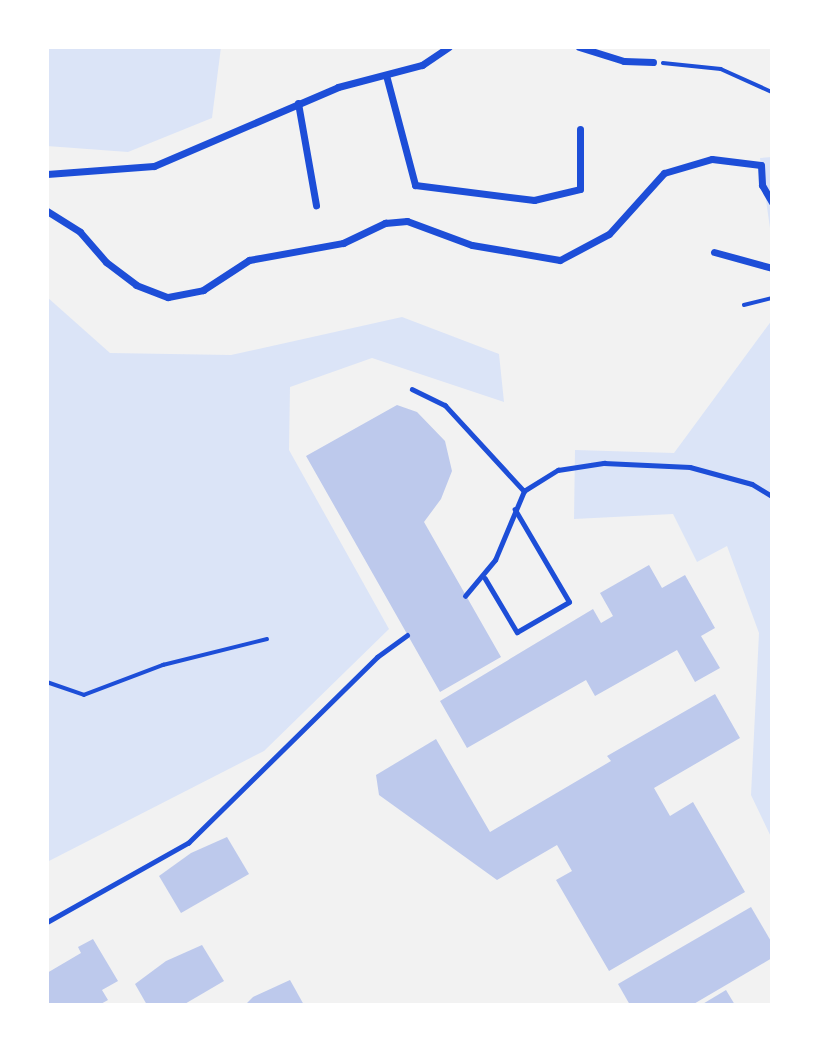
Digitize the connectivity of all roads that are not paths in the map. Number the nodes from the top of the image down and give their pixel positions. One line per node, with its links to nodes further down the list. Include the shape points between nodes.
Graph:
1 (449, 47): 4 (street, via 422,65)
2 (579, 47): 3 (street, via 624,61)
3 (653, 62)
4 (386, 75): 5 (street); 6 (street, via 415,185 534,200 580,189)
5 (298, 103): 7 (street, via 153,166); 9 (street)
6 (580, 129)
7 (47, 174)
8 (772, 202): 10 (street, via 762,185 761,165 712,159 664,173 609,234 560,260 472,245 407,221 385,223 344,243 249,260 203,290 168,296 136,285 106,262 80,232)
9 (316, 205)
10 (47, 211)
11 (713, 252): 12 (street)
12 (772, 268)
13 (412, 389): 14 (lane, via 445,405)
14 (524, 491): 15 (lane, via 558,470 642,463 690,467 752,484); 16 (lane)
15 (772, 496)
16 (514, 509): 17 (lane); 17 (lane, via 569,602 517,632)
17 (485, 578): 18 (lane)
18 (465, 596)
19 (407, 635): 20 (lane, via 377,657 188,843)
20 (47, 922)

